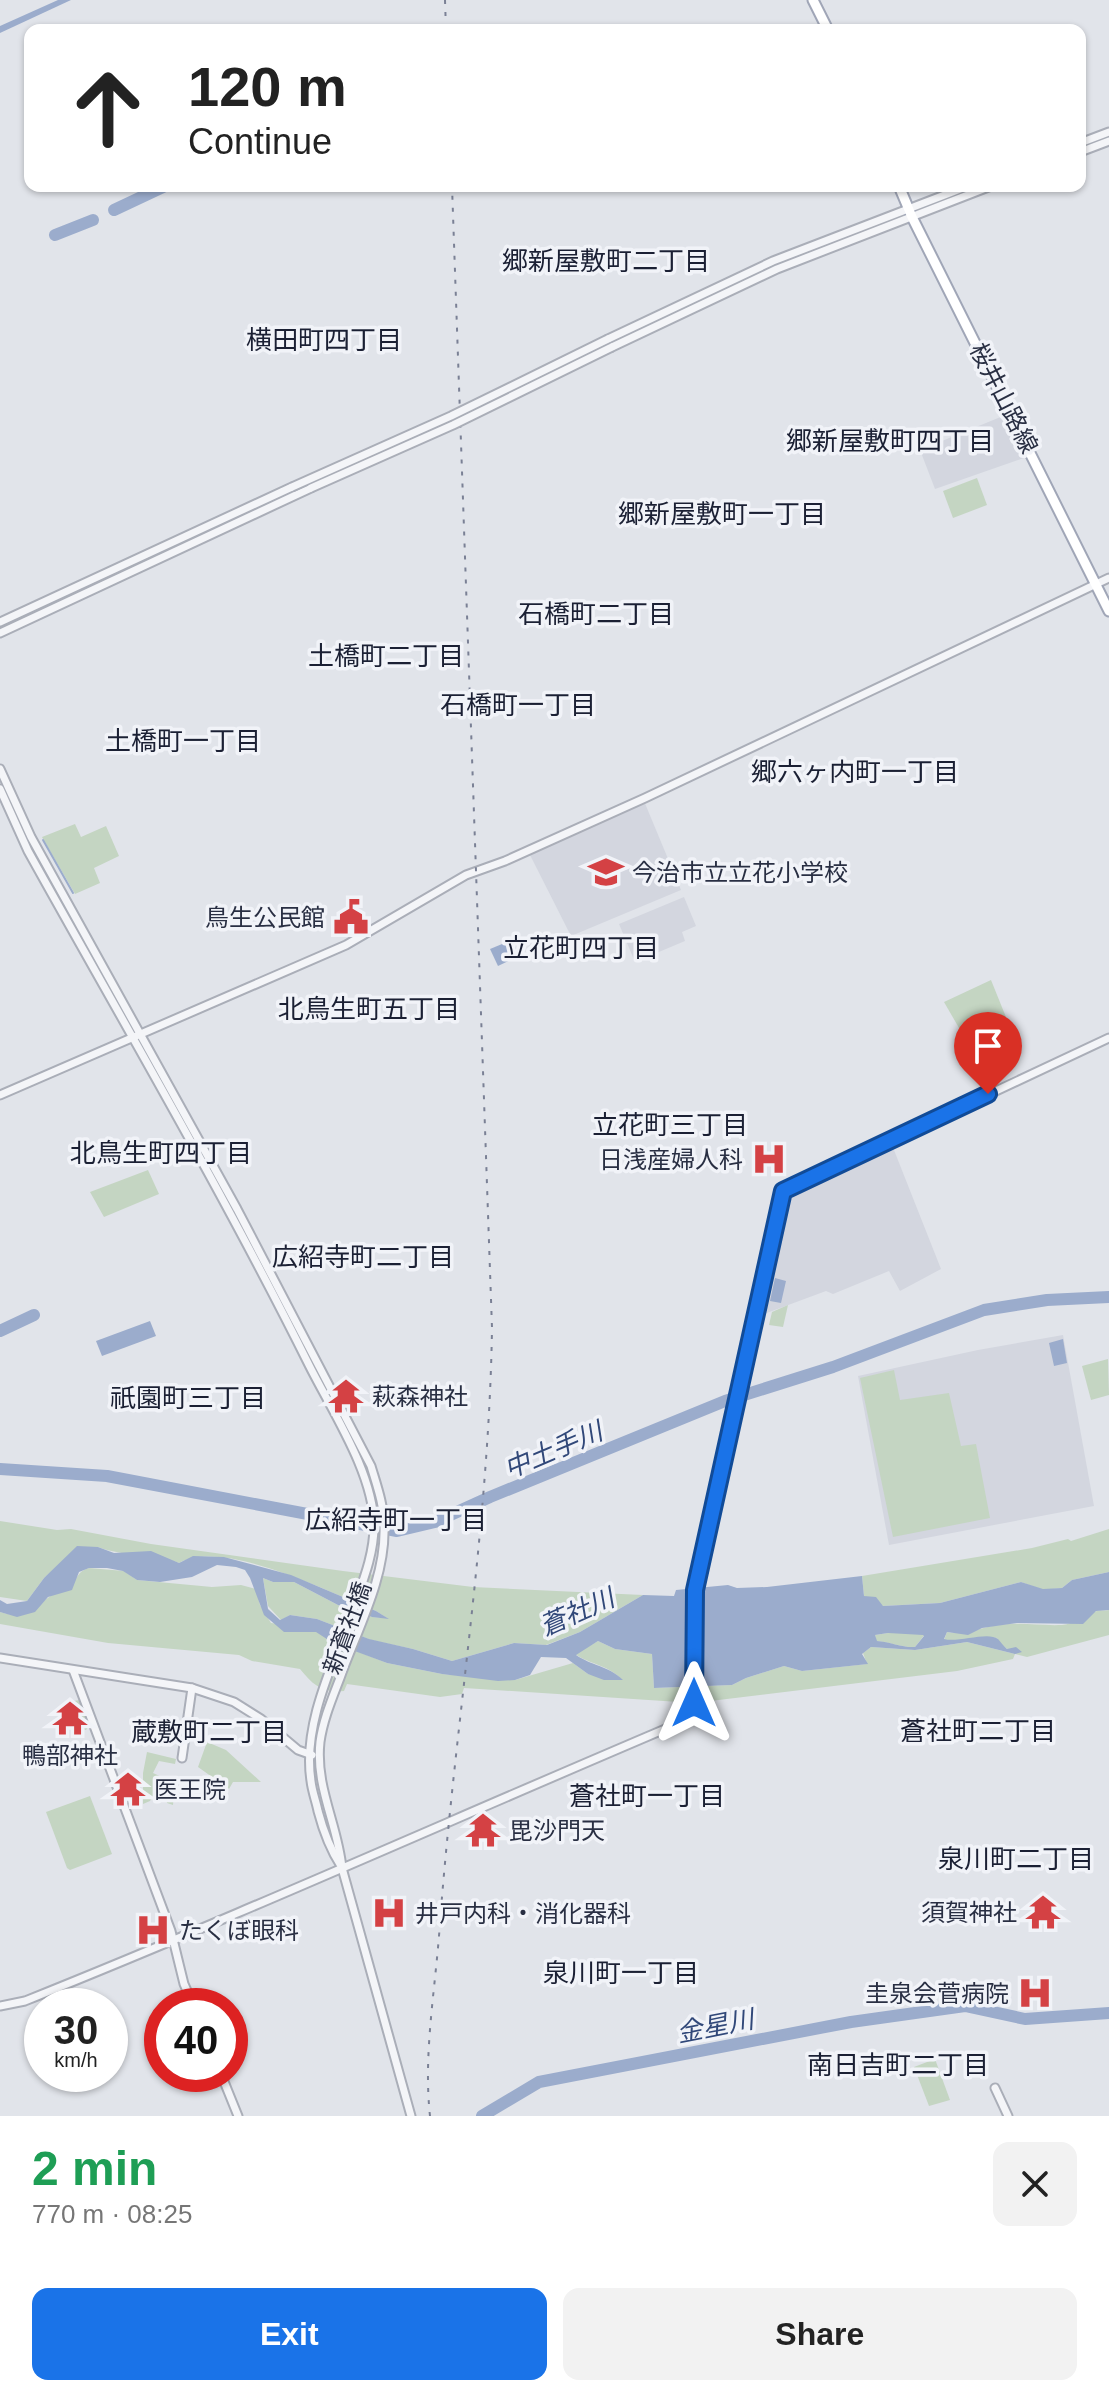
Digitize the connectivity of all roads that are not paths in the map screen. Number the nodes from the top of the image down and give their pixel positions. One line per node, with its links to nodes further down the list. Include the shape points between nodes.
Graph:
1 (813, 0): 2 (main road)
2 (825, 24)
3 (1109, 132): 4 (street)
4 (1086, 141)
5 (1109, 141): 6 (street)
6 (1086, 150)
7 (901, 192): 10 (main road, 桜井山路線)
8 (955, 192): 10 (street)
9 (973, 192): 10 (street)
10 (910, 213): 11 (street, via 773,261); 13 (main road, 桜井山路線)
11 (610, 343): 15 (street, bridge); 16 (street, bridge, via 453,425)
12 (1109, 578): 13 (street)
13 (1097, 584): 14 (main road, 桜井山路線); 19 (street, via 631,804 466,875 346,945)
14 (1109, 611)
15 (0, 622)
16 (0, 633)
17 (0, 769): 19 (street, 新蒼社橋, via 31,837)
18 (0, 789): 21 (street, 新蒼社橋, via 28,851)
19 (141, 1035): 21 (street); 27 (street, 新蒼社橋, via 371,1466 382,1502 381,1568 326,1713)
20 (1109, 1038): 29 (street, via 783,1191 695,1590 694,1703 684,1721)
21 (133, 1039): 22 (street); 26 (street, 新蒼社橋, via 274,1295 362,1470 372,1502 369,1565 324,1691)
22 (0, 1095)
23 (0, 1658): 24 (street)
24 (73, 1670): 25 (street); 30 (street)
25 (192, 1688): 26 (street, via 234,1702); 28 (street)
26 (310, 1755): 27 (street); 29 (street, 新蒼社橋, via 310,1781)
27 (320, 1756): 29 (street, 新蒼社橋, via 320,1778)
28 (182, 1758)
29 (342, 1868): 30 (street); 36 (street)
30 (172, 1942): 31 (street); 32 (street, via 25,2001)
31 (186, 1988)
32 (0, 2006)
33 (995, 2088): 37 (street)
34 (228, 2092): 35 (street)
35 (238, 2116)
36 (411, 2116)
37 (1008, 2116)

